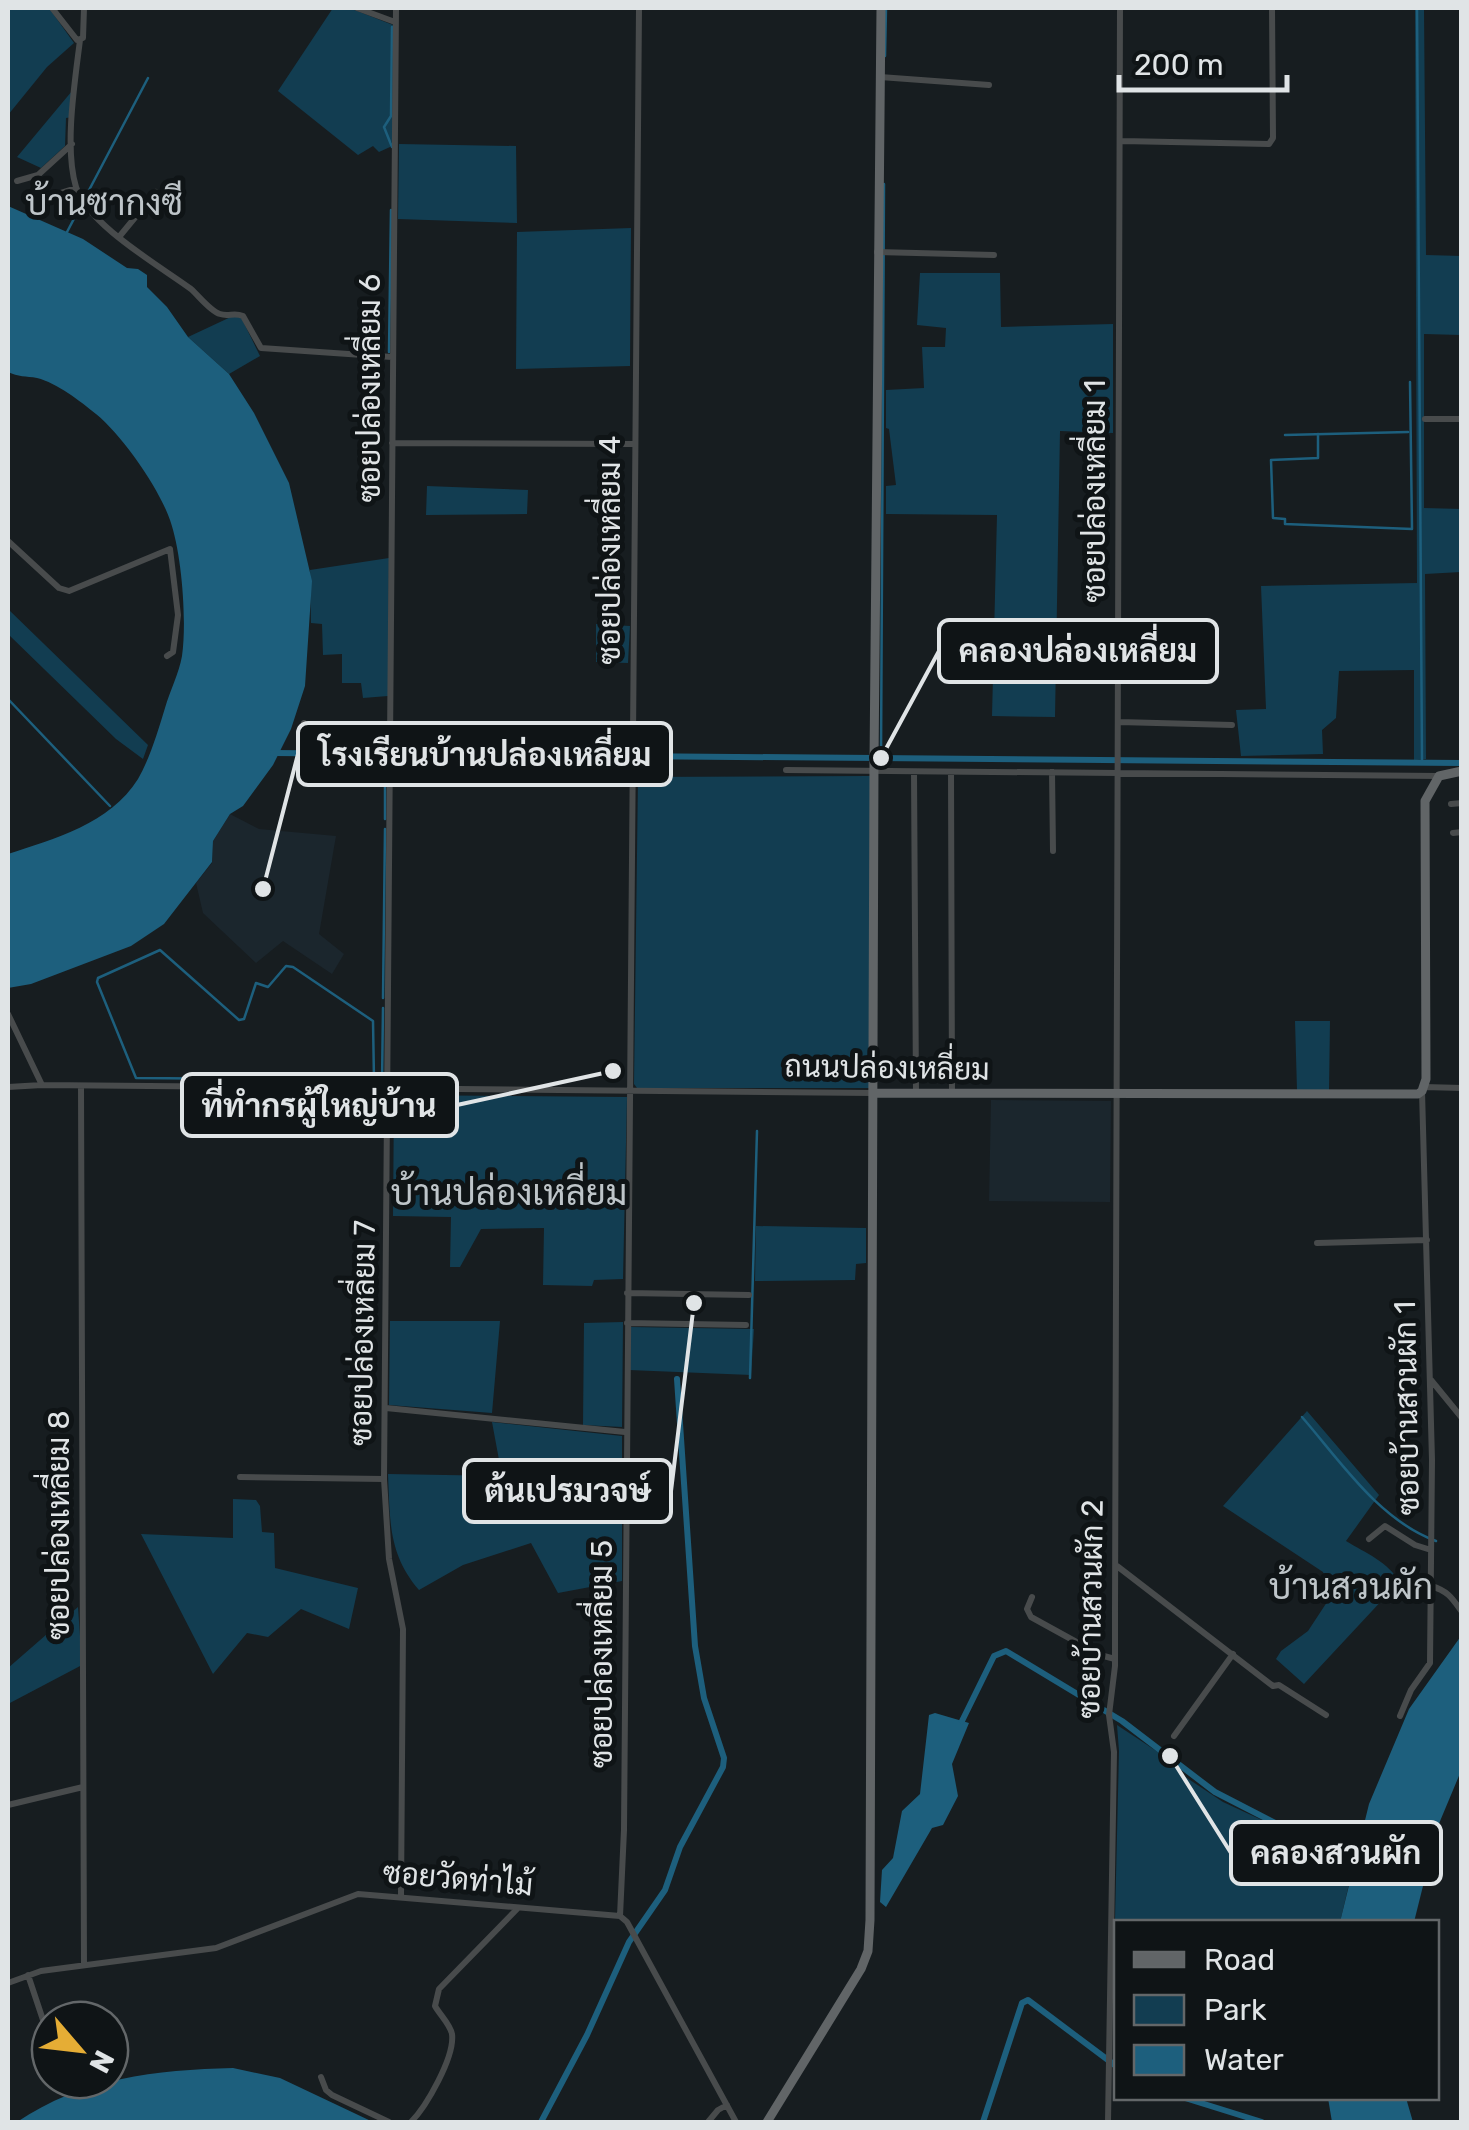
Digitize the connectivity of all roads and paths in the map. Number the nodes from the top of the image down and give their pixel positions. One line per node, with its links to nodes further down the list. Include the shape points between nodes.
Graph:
1 (52, 8): 10 (street)
2 (84, 8): 10 (street)
3 (357, 8): 9 (street)
4 (396, 8): 9 (street, ซอยปล่องเหลี่ยม 6)
5 (638, 8): 26 (street, ซอยปล่องเหลี่ยม 4)
6 (880, 8): 11 (street)
7 (1120, 8): 13 (street, ซอยปล่องเหลี่ยม 1)
8 (1272, 8): 13 (street, via 1269,144)
9 (395, 22): 22 (street, ซอยปล่องเหลี่ยม 6)
10 (80, 40): 14 (street)
11 (878, 76): 12 (street); 20 (street)
12 (988, 85)
13 (1122, 141): 29 (street, ซอยปล่องเหลี่ยม 1)
14 (72, 143): 15 (street, via 38,175); 16 (street)
15 (17, 180)
16 (76, 188): 18 (street, via 54,195); 19 (street)
17 (156, 192): 19 (street)
18 (40, 210)
19 (119, 237): 22 (street, via 220,314 243,316 266,350)
20 (882, 252): 21 (street); 35 (street)
21 (994, 256)
22 (392, 358): 25 (street, ซอยปล่องเหลี่ยม 6)
23 (1426, 419): 24 (street)
24 (1462, 419)
25 (392, 444): 26 (street); 33 (street, ซอยปล่องเหลี่ยม 6)
26 (632, 444): 39 (street, ซอยปล่องเหลี่ยม 4)
27 (8, 541): 28 (street, via 64,591 170,549 178,632)
28 (167, 656)
29 (1118, 722): 31 (street); 40 (street, ซอยปล่องเหลี่ยม 1)
30 (304, 724): 34 (street, via 310,742)
31 (1232, 725)
32 (489, 744): 33 (street)
33 (391, 746): 34 (street); 38 (street, ซอยปล่องเหลี่ยม 6)
34 (372, 748): 36 (street)
35 (874, 763): 41 (street); 43 (street); 59 (street)
36 (372, 766): 37 (street); 38 (street)
37 (350, 769)
38 (391, 769): 39 (street); 47 (street); 56 (street, ซอยปล่องเหลี่ยม 7)
39 (633, 769): 58 (street, ซอยปล่องเหลี่ยม 4)
40 (1118, 769): 45 (street); 46 (street); 62 (street, ซอยปล่องเหลี่ยม 1)
41 (786, 770)
42 (1462, 771): 46 (street)
43 (914, 772): 44 (street); 60 (street)
44 (951, 772): 45 (street); 61 (street)
45 (1052, 772): 50 (street)
46 (1439, 776): 57 (street, via 1425,801)
47 (449, 779)
48 (1462, 803): 49 (street)
49 (1451, 804)
50 (1053, 851)
51 (8, 1014): 52 (street)
52 (42, 1085): 53 (street, ถนนปล่องเหลี่ยม); 54 (street, ถนนปล่องเหลี่ยม)
53 (80, 1086): 56 (street, ถนนปล่องเหลี่ยม); 86 (street, ซอยปล่องเหลี่ยม 8)
54 (8, 1088)
55 (1462, 1088): 57 (street)
56 (387, 1089): 58 (street, ถนนปล่องเหลี่ยม); 70 (street, ซอยปล่องเหลี่ยม 7)
57 (1424, 1089): 62 (street, ถนนปล่องเหลี่ยม, via 1412,1095); 63 (street, ซอยบ้านสวนผัก 1)
58 (631, 1092): 59 (street, ถนนปล่องเหลี่ยม); 65 (street, ซอยปล่องเหลี่ยม 5)
59 (873, 1093): 60 (street, ถนนปล่องเหลี่ยม); 101 (street, via 868,1951)
60 (916, 1093): 61 (street, ถนนปล่องเหลี่ยม)
61 (952, 1094): 62 (street, ถนนปล่องเหลี่ยม)
62 (1116, 1095): 77 (street, ซอยบ้านสวนผัก 2)
63 (1428, 1240): 64 (street); 69 (street, ซอยบ้านสวนผัก 1)
64 (1318, 1242)
65 (628, 1293): 66 (street); 67 (street, ซอยปล่องเหลี่ยม 5)
66 (748, 1295)
67 (628, 1323): 68 (street); 72 (street, ซอยปล่องเหลี่ยม 5)
68 (746, 1326)
69 (1430, 1379): 71 (street); 76 (street, ซอยบ้านสวนผัก 1)
70 (386, 1408): 72 (street); 74 (street, ซอยปล่องเหลี่ยม 7)
71 (1462, 1418)
72 (626, 1432): 90 (street, ซอยปล่องเหลี่ยม 5)
73 (240, 1477): 74 (street)
74 (384, 1479): 88 (street, ซอยปล่องเหลี่ยม 7, via 388,1559 403,1629)
75 (1369, 1539): 76 (street, via 1384,1526)
76 (1431, 1549): 78 (street, ซอยบ้านสวนผัก 1)
77 (1116, 1565): 81 (street); 82 (street, ซอยบ้านสวนผัก 2)
78 (1430, 1586): 80 (street, via 1445,1591); 84 (street, ซอยบ้านสวนผัก 1, via 1430,1663)
79 (1032, 1597): 82 (street, via 1031,1616)
80 (1462, 1612)
81 (1233, 1654): 83 (street); 85 (street)
82 (1115, 1659): 102 (street, ซอยบ้านสวนผัก 2)
83 (1326, 1715)
84 (1400, 1716)
85 (1174, 1736)
86 (83, 1787): 87 (street); 91 (street, ซอยปล่องเหลี่ยม 8)
87 (8, 1805)
88 (402, 1896): 89 (street, ซอยวัดท่าไม้); 91 (street, ซอยวัดท่าไม้, via 354,1894 216,1948)
89 (519, 1907): 90 (street, ซอยวัดท่าไม้); 98 (street, via 439,1989 435,2006 452,2034 450,2048)
90 (620, 1916): 96 (street)
91 (84, 1965): 92 (street, ซอยวัดท่าไม้)
92 (28, 1975): 93 (street, ซอยวัดท่าไม้); 94 (street)
93 (8, 1983)
94 (36, 2000)
95 (321, 2077): 97 (street, via 332,2095)
96 (727, 2105): 99 (street); 100 (street)
97 (389, 2122)
98 (411, 2122)
99 (708, 2122)
100 (736, 2122)
101 (767, 2122)
102 (1108, 2122)

